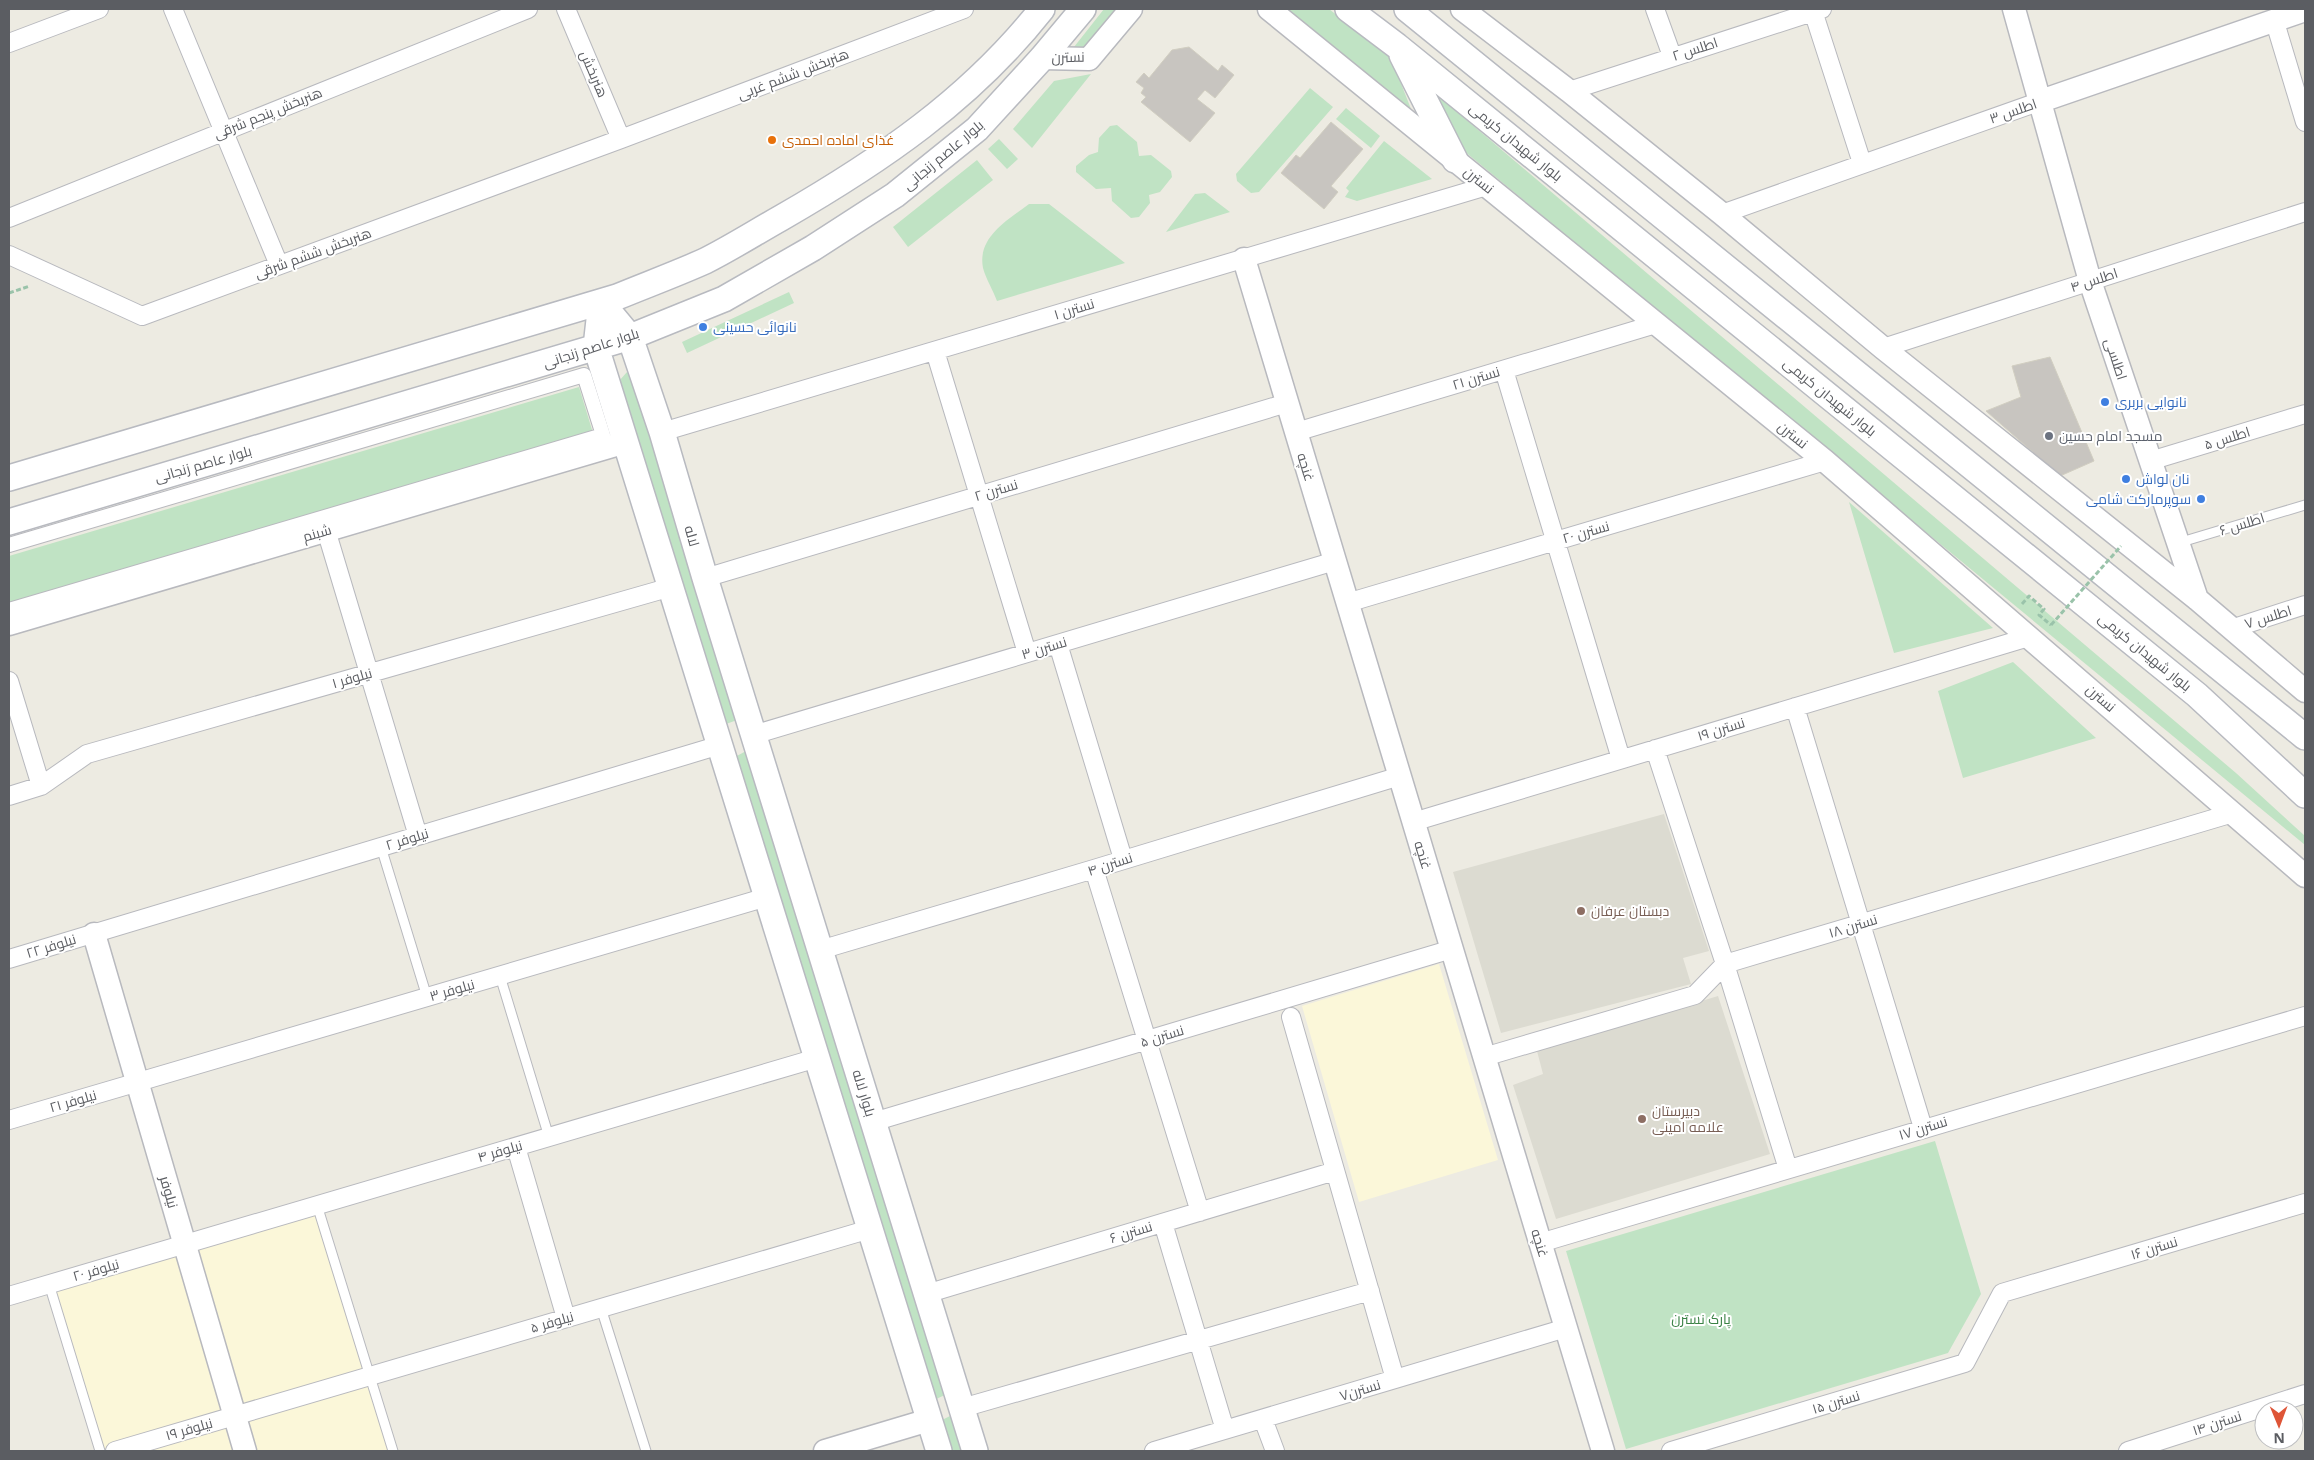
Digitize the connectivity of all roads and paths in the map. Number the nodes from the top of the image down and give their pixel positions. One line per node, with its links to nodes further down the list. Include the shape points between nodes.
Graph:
1 (99, 9): 18 (street)
2 (173, 9): 25 (street)
3 (528, 9): 25 (street, هنربخش پنجم شرقی)
4 (566, 9): 26 (street, هنربخش)
5 (964, 9): 26 (street, هنربخش ششم غربی)
6 (1042, 9): 37 (main road, via 955,102 870,165 706,260)
7 (1083, 9): 21 (main road, بلوار عاصم زنجانی)
8 (1131, 9): 21 (street, نسترن, via 1089,59)
9 (1269, 9): 27 (street, نسترن)
10 (1348, 9): 19 (main road, بلوار شهیدان کریمی)
11 (1407, 9): 78 (main road)
12 (1462, 9): 22 (street)
13 (1655, 9): 20 (street)
14 (2014, 9): 23 (street, اطلسی)
15 (1817, 10): 20 (street, اطلس ۲); 28 (street)
16 (2305, 10): 17 (street, اطلس ۳)
17 (2274, 19): 23 (street, اطلس ۳); 24 (street)
18 (9, 43)
19 (1397, 46): 27 (main road); 84 (main road, بلوار شهیدان کریمی, via 2198,695)
20 (1672, 56): 22 (street, اطلس ۲)
21 (1042, 58): 39 (main road, بلوار عاصم زنجانی, via 977,129 895,195 724,299)
22 (1569, 90): 31 (street)
23 (2041, 101): 28 (street, اطلس ۳); 36 (street, اطلسی)
24 (2305, 122)
25 (224, 131): 32 (street, هنربخش پنجم شرقی); 35 (street)
26 (622, 139): 35 (street, هنربخش ششم شرقی)
27 (1455, 160): 29 (street, نسترن)
28 (1862, 163): 31 (street, اطلس ۳)
29 (1487, 186): 34 (street, نسترن ۱); 38 (street, نسترن)
30 (2305, 212): 36 (street, اطلس ۴)
31 (1722, 214): 41 (street)
32 (9, 218)
33 (9, 255): 35 (street, هنربخش ششم شرقی, via 142,316)
34 (1244, 259): 42 (street, نسترن ۱); 44 (street, غنچه)
35 (278, 266)
36 (2090, 281): 41 (street, اطلس ۴); 50 (street, اطلسی)
37 (601, 302): 39 (main road); 40 (main road); 51 (main road)
38 (1656, 324): 43 (street, نسترن ۲۱); 49 (street, نسترن)
39 (630, 337): 40 (main road, بلوار عاصم زنجانی); 46 (main road, لاله)
40 (596, 348): 48 (main road); 54 (main road, بلوار عاصم زنجانی)
41 (1883, 348): 64 (street)
42 (935, 351): 46 (street, نسترن ۱); 52 (street)
43 (1504, 370): 47 (street, نسترن ۲۱); 56 (street)
44 (1287, 403): 47 (street, غنچه); 52 (street, نسترن ۲)
45 (2305, 414): 50 (street, اطلس ۵)
46 (662, 432): 61 (main road, لاله)
47 (1296, 432): 60 (street, غنچه)
48 (626, 442): 55 (street, شبنم); 62 (main road)
49 (1825, 461): 56 (street, نسترن ۲۰); 70 (street, نسترن)
50 (2150, 461): 57 (street, اطلسی)
51 (9, 478)
52 (979, 495): 61 (street, نسترن ۲); 72 (street)
53 (2305, 505): 57 (lane, اطلس ۶)
54 (9, 522)
55 (326, 530): 68 (street, شبنم); 73 (street)
56 (1555, 541): 65 (street, نسترن ۲۰); 81 (street)
57 (2178, 543): 64 (street, اطلسی)
58 (9, 545): 67 (street, via 584,375 603,435)
59 (2120, 546): 63 (path, bridge, via 2051,625 2039,615 2044,608)
60 (1335, 561): 65 (street, غنچه); 71 (street, نسترن ۳)
61 (704, 578): 77 (main road, لاله)
62 (671, 588): 73 (street, نیلوفر ۱); 79 (main road)
63 (2029, 596)
64 (2197, 599): 69 (street, اطلسی)
65 (1347, 603): 82 (street, غنچه)
66 (2305, 605): 69 (street, اطلس ۷)
67 (9, 610)
68 (9, 624)
69 (2231, 629): 75 (street, اطلسی)
70 (2029, 637): 76 (street, نسترن ۱۹); 86 (street, نسترن)
71 (1058, 644): 72 (street, نسترن ۳); 90 (street)
72 (1027, 653): 77 (street, نسترن ۳)
73 (369, 674): 83 (street, نیلوفر ۱, via 87,754); 88 (street)
74 (9, 682): 83 (street)
75 (2305, 690)
76 (1796, 707): 80 (street, نسترن ۱۹); 94 (street)
77 (753, 735): 79 (main road); 97 (main road, بلوار لاله)
78 (2305, 737)
79 (720, 745): 88 (street, نیلوفر ۲); 93 (main road)
80 (1655, 749): 81 (street, نسترن ۱۹); 99 (street)
81 (1621, 759): 87 (street, نسترن ۱۹)
82 (1400, 776): 87 (street, غنچه); 90 (street, نسترن ۴)
83 (41, 786): 85 (street, نیلوفر ۱)
84 (2305, 795)
85 (9, 796)
86 (2233, 813): 92 (street, نسترن); 94 (street, نسترن ۱۸)
87 (1413, 822): 96 (street, غنچه)
88 (418, 836): 89 (street, نیلوفر ۲)
89 (380, 847): 95 (street, نیلوفر ۲); 101 (lane)
90 (1123, 859): 91 (street, نسترن ۴)
91 (1094, 869): 97 (street, نسترن ۴); 104 (street)
92 (2305, 876)
93 (767, 897): 100 (street, نیلوفر ۳); 106 (main road)
94 (1861, 924): 99 (street, نسترن ۱۸); 110 (street)
95 (94, 934): 98 (street, نیلوفر ۲۲); 107 (street, نیلوفر)
96 (1452, 949): 104 (street, نسترن ۵); 105 (street, غنچه)
97 (820, 950): 109 (main road, بلوار لاله)
98 (9, 959)
99 (1725, 964): 105 (street, نسترن ۱۸, via 1695,995); 113 (street)
100 (500, 976): 101 (street, نیلوفر ۳); 111 (lane)
101 (427, 997): 107 (street, نیلوفر ۳)
102 (2305, 1016): 110 (street, نسترن ۱۷)
103 (1291, 1017): 114 (street)
104 (1147, 1040): 109 (street, نسترن ۵); 117 (street)
105 (1484, 1057): 120 (street, غنچه)
106 (817, 1058): 111 (street, نیلوفر ۴); 119 (main road)
107 (137, 1082): 108 (street, نیلوفر ۲۱); 121 (street, نیلوفر)
108 (9, 1120)
109 (873, 1122): 125 (main road, بلوار لاله)
110 (1923, 1128): 113 (street, نسترن ۱۷)
111 (549, 1137): 112 (street, نیلوفر ۴)
112 (516, 1147): 116 (street, نیلوفر ۴); 128 (street)
113 (1788, 1169): 120 (street, نسترن ۱۷)
114 (1336, 1171): 117 (street, نسترن ۶); 123 (street)
115 (2305, 1203): 124 (street, نسترن ۱۶)
116 (317, 1205): 121 (street, نیلوفر ۴); 131 (lane)
117 (1200, 1212): 118 (street, نسترن ۶)
118 (1163, 1223): 125 (street, نسترن ۶); 130 (street)
119 (870, 1229): 127 (street, نیلوفر ۵); 137 (main road)
120 (1540, 1242): 129 (street, غنچه)
121 (184, 1244): 122 (street, نیلوفر ۲۰); 135 (street, نیلوفر)
122 (49, 1284): 126 (street, نیلوفر ۲۰); 139 (lane)
123 (1370, 1291): 130 (street); 132 (street)
124 (2002, 1293): 150 (street, نسترن ۱۵, via 1965,1363)
125 (926, 1294): 134 (main road, بلوار لاله)
126 (9, 1296)
127 (601, 1308): 128 (street, نیلوفر ۵); 143 (lane)
128 (566, 1318): 131 (street, نیلوفر ۵)
129 (1566, 1328): 132 (street, نسترن۷); 149 (street, غنچه)
130 (1198, 1340): 134 (street); 138 (street)
131 (370, 1376): 135 (street, نیلوفر ۵); 142 (lane)
132 (1395, 1379): 136 (street, نسترن۷)
133 (2305, 1394): 151 (street, نسترن ۱۴)
134 (962, 1408): 137 (main road); 146 (main road, بلوار لاله)
135 (234, 1416): 140 (street, نیلوفر ۱۹); 141 (street, نیلوفر)
136 (1263, 1418): 138 (street, نسترن۷); 148 (street)
137 (929, 1420): 144 (street); 145 (main road)
138 (1225, 1430): 147 (street, نسترن۷)
139 (100, 1451)
140 (115, 1451)
141 (244, 1451)
142 (393, 1451)
143 (646, 1451)
144 (825, 1451)
145 (939, 1451)
146 (975, 1451)
147 (1154, 1451)
148 (1275, 1451)
149 (1603, 1451)
150 (1671, 1451)
151 (2128, 1451)

